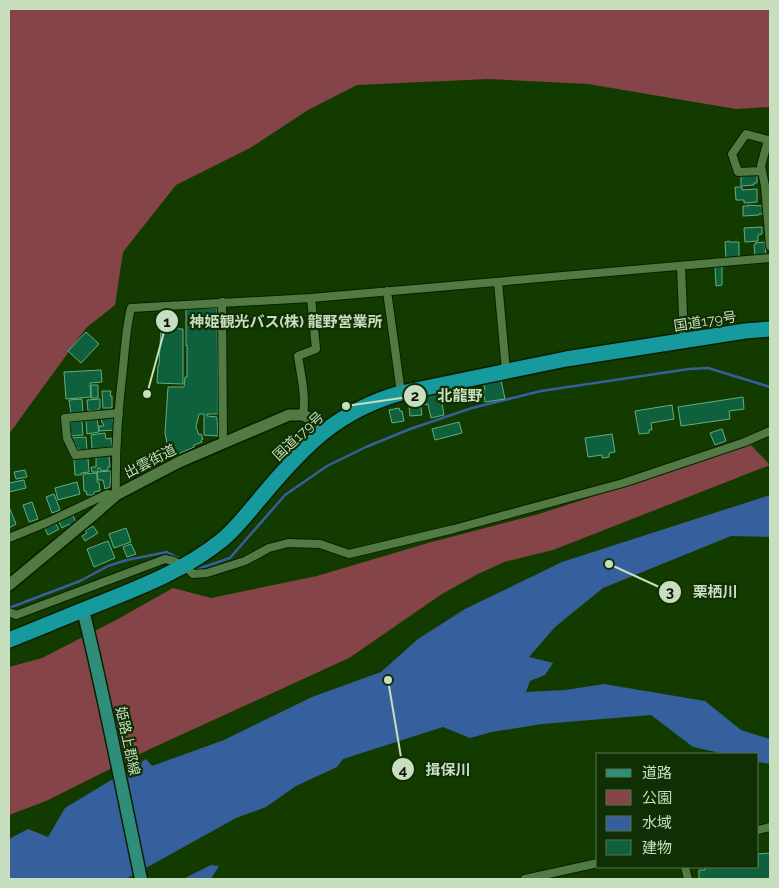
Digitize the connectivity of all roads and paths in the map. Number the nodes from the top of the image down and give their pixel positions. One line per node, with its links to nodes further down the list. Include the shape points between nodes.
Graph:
1 (769, 140): 2 (street); 2 (street, via 746,134 732,154 738,172)
2 (762, 171): 3 (street)
3 (770, 246)
4 (770, 258): 5 (street)
5 (680, 266): 6 (street); 11 (street)
6 (498, 282): 7 (street); 12 (street)
7 (387, 291): 8 (street); 13 (street)
8 (311, 298): 9 (street); 15 (street, via 316,349 298,356 304,390)
9 (222, 302): 14 (street, via 131,308); 18 (street)
10 (770, 329): 11 (highway, 国道179号)
11 (684, 340): 12 (highway, 国道179号)
12 (506, 371): 13 (highway, 国道179号)
13 (401, 393): 17 (highway, 国道179号, via 367,405)
14 (119, 413): 19 (street); 19 (street, via 65,418 67,438 75,455)
15 (303, 415): 17 (street, via 313,420); 18 (street, 出雲街道, via 289,416)
16 (770, 431): 23 (street, via 623,483 454,529 349,554 320,544 288,542 207,573)
17 (323, 432): 25 (highway, 国道179号, via 300,453 223,540 169,574)
18 (223, 443): 20 (street, 出雲街道)
19 (116, 451): 20 (street)
20 (116, 495): 21 (street, via 107,494); 24 (street, 出雲街道)
21 (9, 538)
22 (178, 563): 26 (street, via 165,559 16,615)
23 (190, 572)
24 (9, 585)
25 (83, 610): 27 (highway, 国道179号); 29 (main road, 姫路上郡線)
26 (9, 612)
27 (9, 640)
28 (596, 864): 30 (street)
29 (141, 879)
30 (525, 879)

